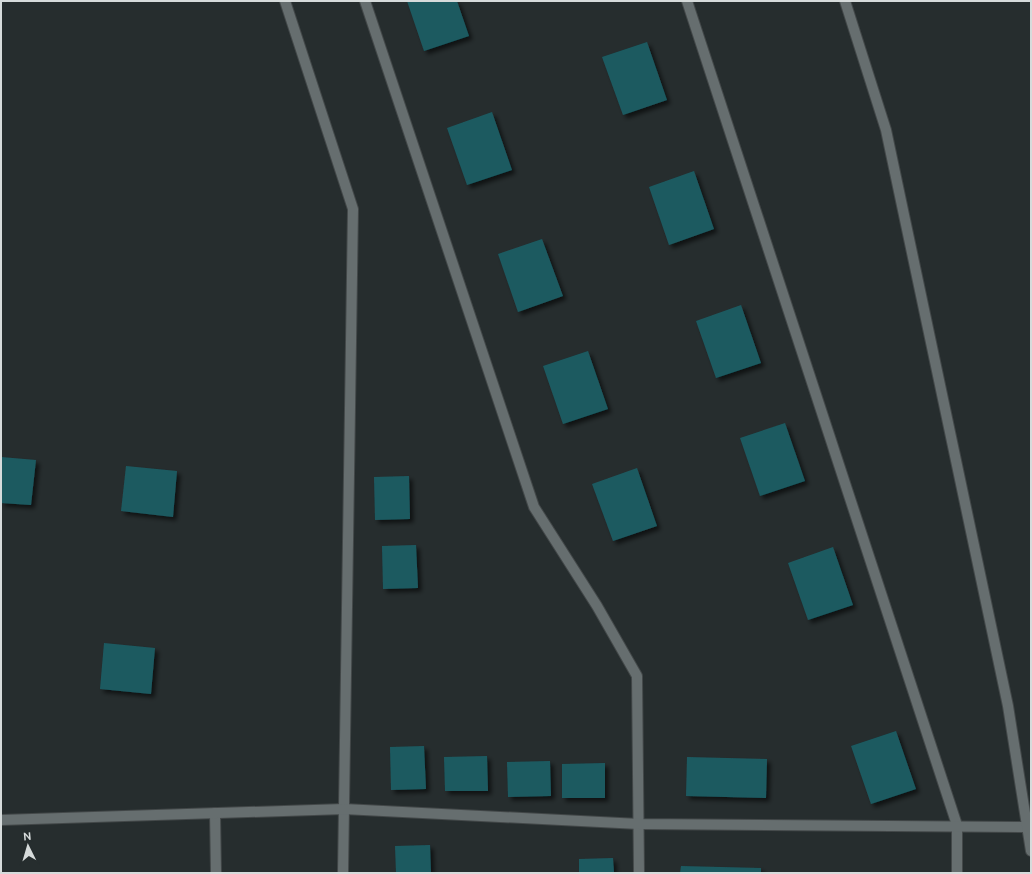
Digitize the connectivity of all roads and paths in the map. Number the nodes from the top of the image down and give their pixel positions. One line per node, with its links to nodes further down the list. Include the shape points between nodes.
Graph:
1 (285, 1): 5 (street, via 353,209)
2 (365, 1): 8 (street, via 534,507 597,606 637,676)
3 (687, 1): 9 (street)
4 (845, 1): 10 (street, via 886,130 1008,706)
5 (344, 809): 6 (street); 8 (street); 13 (street)
6 (215, 813): 7 (street); 12 (street)
7 (1, 820)
8 (639, 824): 9 (street); 14 (street)
9 (957, 825): 10 (street); 15 (street)
10 (1027, 826): 11 (street)
11 (1031, 851)
12 (216, 873)
13 (343, 873)
14 (639, 873)
15 (957, 873)

